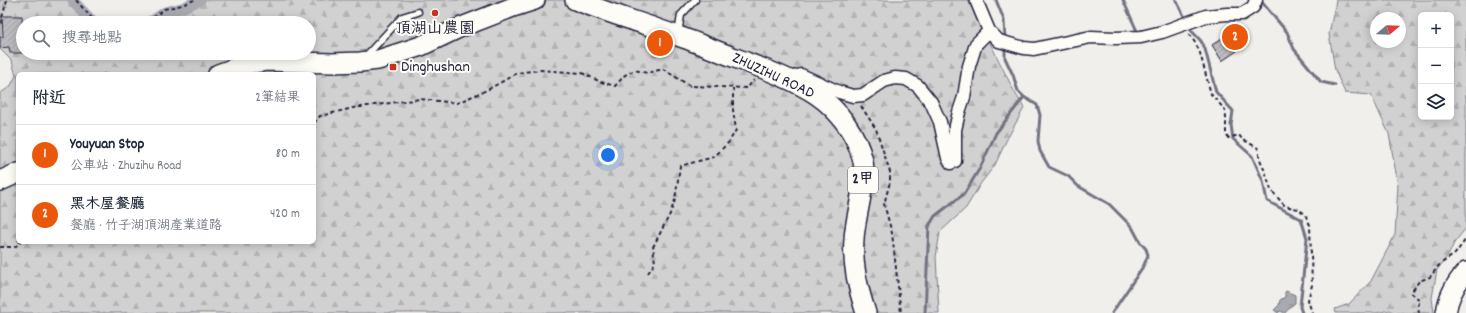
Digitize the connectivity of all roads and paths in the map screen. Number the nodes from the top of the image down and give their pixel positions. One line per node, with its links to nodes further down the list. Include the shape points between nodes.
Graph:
1 (7, 0): 12 (path)
2 (76, 0): 10 (path)
3 (194, 0): 11 (path, via 164,9)
4 (535, 0): 16 (main road, via 398,54)
5 (575, 0): 15 (main road, ZHUZIHU ROAD / 2甲)
6 (695, 0): 15 (lane, via 681,15)
7 (976, 0): 14 (street)
8 (1256, 0): 13 (street, via 1253,6 1242,14 1206,16)
9 (418, 12): 16 (lane, via 402,17)
10 (90, 16)
11 (155, 16)
12 (0, 24)
13 (1180, 24): 14 (street, via 1141,37 1091,37 1034,49 1005,43); 32 (path, via 1200,53 1210,94 1225,110 1228,138 1239,134 1242,139 1258,148 1270,190 1285,206 1298,208 1305,214 1310,225 1312,285 1308,300)
14 (989, 32): 21 (street, via 976,44 968,66 964,96 955,130 954,161 951,163 940,122 931,102 918,86 896,78 884,81 863,95)
15 (677, 35): 17 (main road, ZHUZIHU ROAD / 2甲)
16 (360, 62): 18 (main road, via 266,61 246,64)
17 (764, 69): 19 (main road, ZHUZIHU ROAD / 2甲); 20 (path, via 747,88)
18 (224, 72)
19 (786, 79): 21 (street, via 801,75); 30 (main road, ZHUZIHU ROAD / 2甲, via 818,95 838,113 860,152 863,176 854,239 854,271)
20 (733, 88): 22 (path, via 690,86 663,70 647,73 635,70 625,75 615,86 582,73 540,70 517,73 457,103 420,99 353,108 320,116); 29 (path, via 736,130 729,142 714,157 680,166 675,200 653,247 655,263)
21 (853, 96): 31 (path, via 876,129 890,172 884,204 892,233)
22 (316, 121)
23 (16, 174): 24 (main road)
24 (0, 181)
25 (1466, 239): 33 (path, via 1455,254 1440,264 1430,277 1419,281 1411,293 1420,300)
26 (19, 244): 27 (path, via 15,247)
27 (0, 247)
28 (1466, 272): 34 (main road, via 1447,302)
29 (648, 273)
30 (866, 313)
31 (901, 313)
32 (1312, 313)
33 (1419, 313)
34 (1446, 313)

